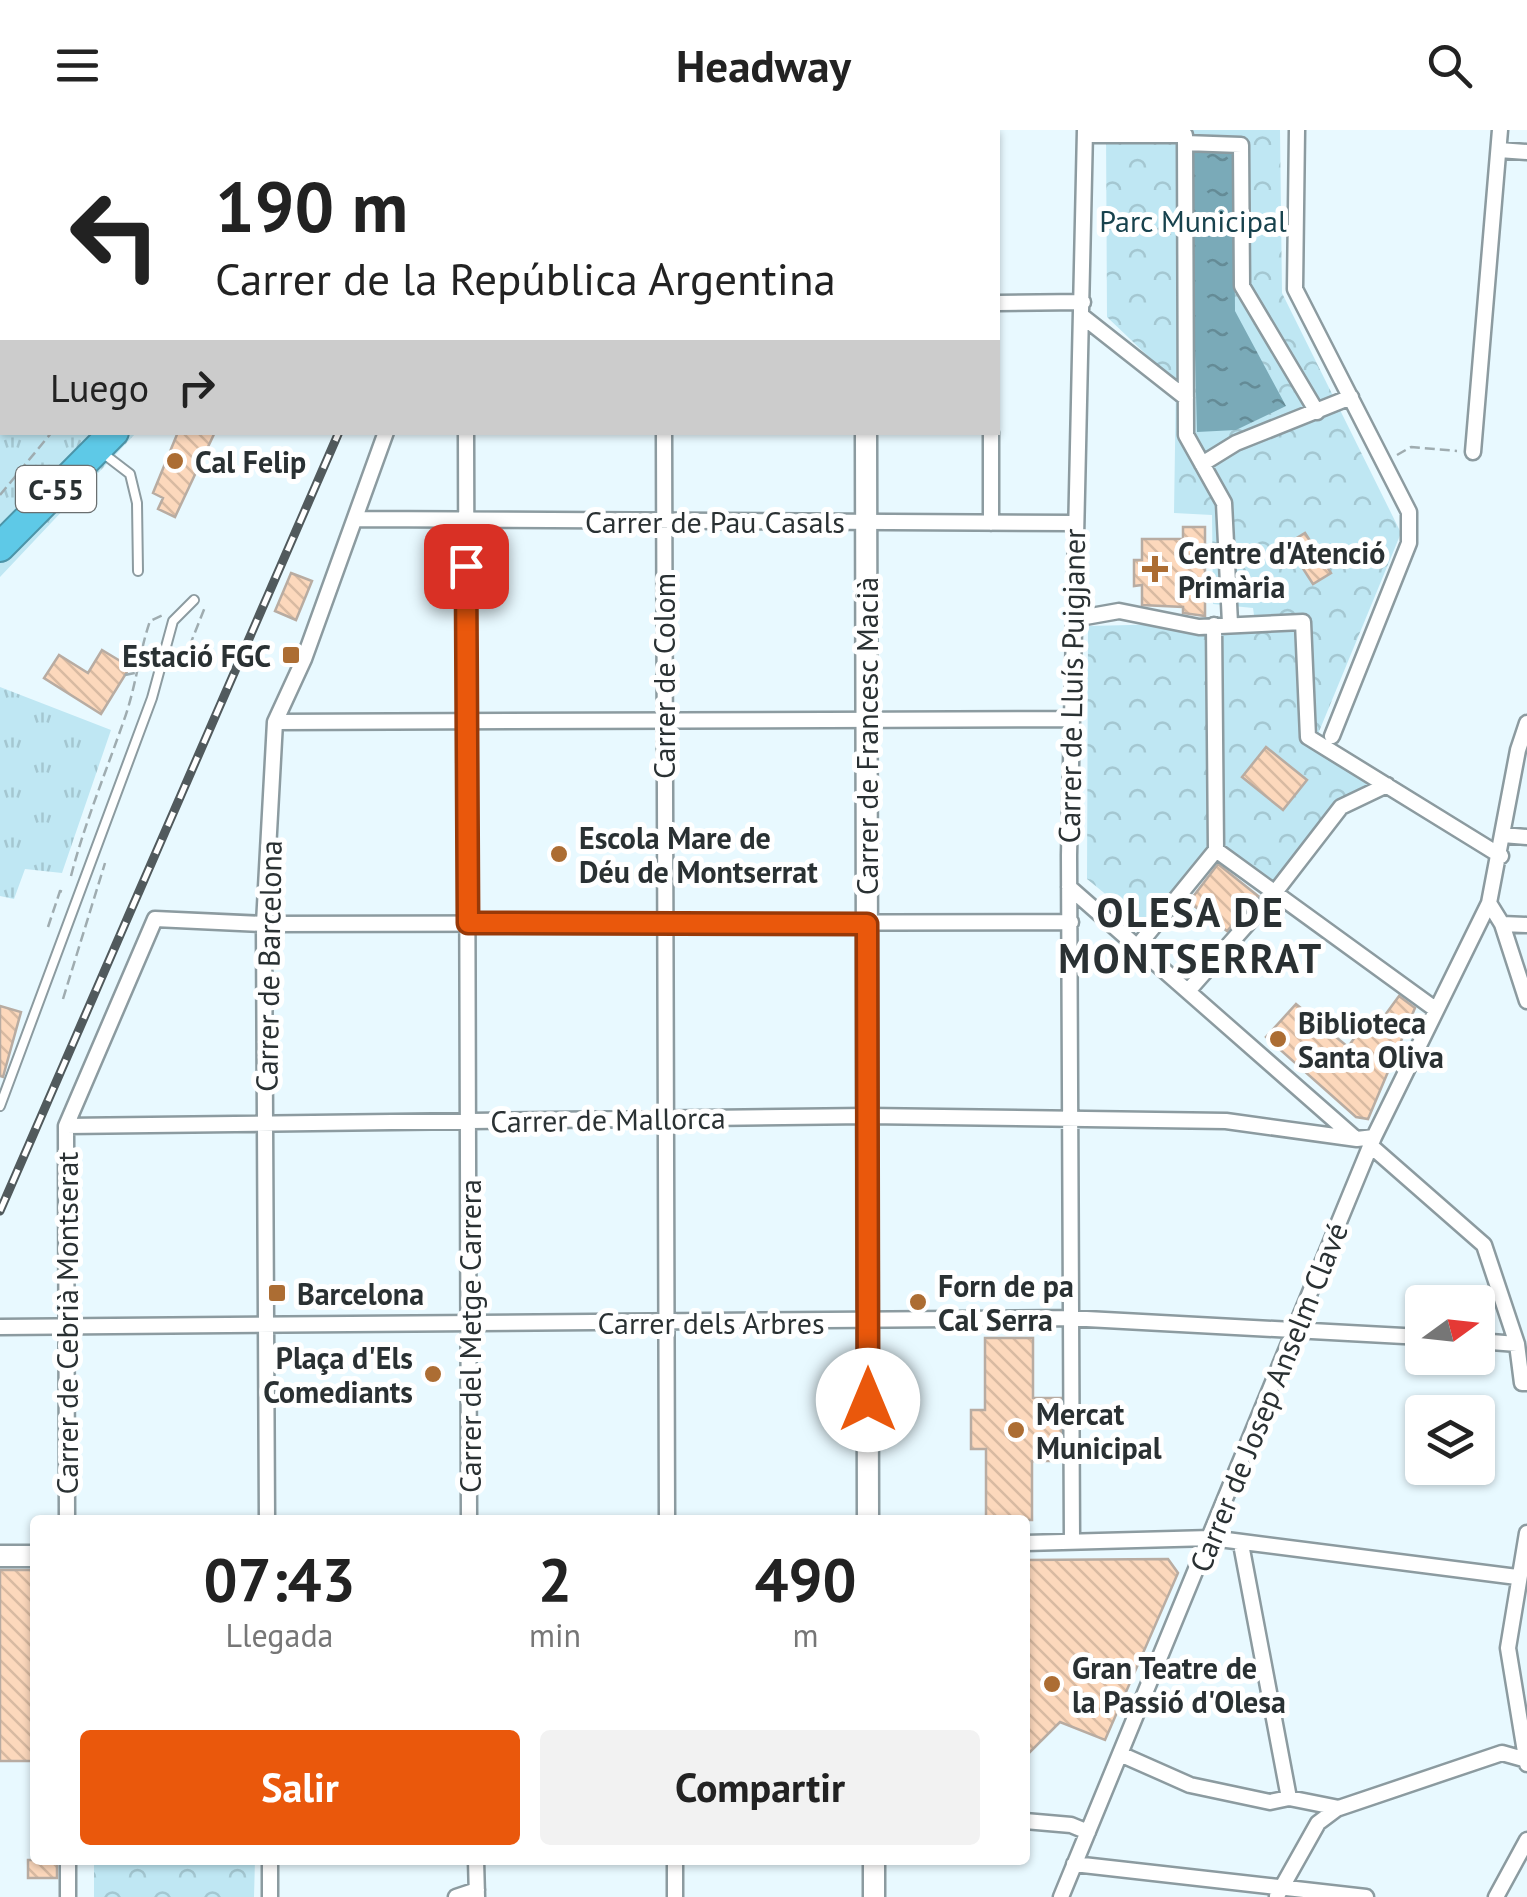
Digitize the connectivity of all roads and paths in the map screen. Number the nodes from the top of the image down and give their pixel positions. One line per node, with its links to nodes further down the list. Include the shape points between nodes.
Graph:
1 (1297, 130): 10 (street, via 1295,289)
2 (1500, 130): 5 (street)
3 (1085, 132): 4 (street, via 1185,135); 8 (street, Carrer de Lluís Puigjaner)
4 (1185, 144): 9 (street); 11 (street, via 1241,145 1242,286)
5 (1499, 150): 6 (street); 20 (street)
6 (1527, 152)
7 (1000, 302): 8 (street)
8 (1082, 309): 9 (street); 29 (street, Carrer de Lluís Puigjaner)
9 (1186, 398): 22 (street, via 1186,436)
10 (1351, 398): 11 (street); 45 (street, via 1409,512 1409,543)
11 (1317, 412): 22 (street)
12 (50, 435): 23 (path)
13 (385, 435): 24 (street, Carrer de Barcelona)
14 (466, 435): 27 (street, Carrer del Metge Carrera)
15 (664, 435): 25 (street, Carrer de Colom)
16 (866, 435): 26 (street, Carrer de Francesc Macià)
17 (991, 435): 28 (street)
18 (105, 441): 30 (highway, C-55); 31 (lane, via 130,474 138,503)
19 (1451, 451): 21 (path, via 1410,447)
20 (1473, 452)
21 (1394, 457)
22 (1202, 464): 34 (street, via 1224,503)
23 (0, 495)
24 (357, 519): 27 (street, Carrer de Pau Casals); 42 (street, Carrer de Barcelona)
25 (664, 520): 26 (street, Carrer de Pau Casals); 27 (street, Carrer de Pau Casals); 41 (street, Carrer de Colom)
26 (864, 521): 28 (street, Carrer de Pau Casals); 40 (street, Carrer de Francesc Macià)
27 (465, 522): 43 (street, Carrer del Metge Carrera)
28 (991, 523): 29 (street, Carrer de Pau Casals)
29 (1074, 523): 33 (street, Carrer de Lluís Puigjaner)
30 (0, 547)
31 (138, 572)
32 (194, 600): 36 (path, via 206,604 182,666); 37 (path, via 181,594 175,608 150,620); 73 (lane, via 173,621 152,698)
33 (1074, 619): 35 (street, via 1119,612 1178,626); 39 (street, Carrer de Lluís Puigjaner)
34 (1230, 623): 35 (street); 46 (street, via 1303,622 1308,737)
35 (1214, 625): 50 (street)
36 (168, 665)
37 (137, 673): 38 (path); 52 (path)
38 (125, 675)
39 (1072, 719): 40 (street); 53 (street, Carrer de Lluís Puigjaner)
40 (866, 720): 41 (street); 62 (street, Carrer de Francesc Macià)
41 (662, 721): 43 (street); 61 (street, Carrer de Colom)
42 (276, 722): 43 (street); 60 (street, Carrer de Barcelona)
43 (467, 722): 59 (street, Carrer del Metge Carrera)
44 (1527, 723): 47 (street, Carrer de Josep Anselm Clavé)
45 (1332, 736)
46 (1387, 785): 51 (street); 56 (street, via 1341,807)
47 (1502, 835): 48 (street); 51 (street, Carrer de Josep Anselm Clavé)
48 (1527, 836)
49 (109, 848): 70 (path)
50 (1216, 850): 56 (street); 67 (street)
51 (1501, 856): 57 (street, Carrer de Josep Anselm Clavé)
52 (72, 875)
53 (1069, 887): 58 (street, Carrer de Lluís Puigjaner); 67 (street)
54 (60, 891): 65 (path)
55 (66, 894): 66 (path)
56 (1273, 895): 69 (street); 72 (street)
57 (1488, 903): 63 (street); 72 (street, Carrer de Josep Anselm Clavé)
58 (1071, 922): 62 (street); 76 (street, Carrer de Lluís Puigjaner)
59 (468, 923): 60 (street); 61 (street); 77 (street, Carrer del Metge Carrera)
60 (264, 924): 78 (street, Carrer de Barcelona); 79 (street, via 155,919)
61 (666, 924): 62 (street); 75 (street, Carrer de Colom)
62 (867, 924): 74 (street, Carrer de Francesc Macià)
63 (1502, 924): 64 (street); 68 (street)
64 (1527, 925)
65 (48, 928)
66 (51, 939)
67 (1138, 947): 69 (street)
68 (1523, 978): 71 (street)
69 (1188, 992): 80 (street)
70 (63, 999)
71 (1527, 1002)
72 (1435, 1009): 80 (street, Carrer de Josep Anselm Clavé)
73 (0, 1106)
74 (866, 1116): 75 (street, Carrer de Mallorca); 76 (street, Carrer de Mallorca); 82 (street, Carrer de Francesc Macià)
75 (666, 1118): 77 (street, Carrer de Mallorca); 84 (street, Carrer de Colom)
76 (1068, 1118): 80 (street, Carrer de Mallorca, via 1226,1120); 81 (street, Carrer de Lluís Puigjaner)
77 (468, 1121): 78 (street, Carrer de Mallorca); 83 (street, Carrer del Metge Carrera)
78 (266, 1124): 79 (street, Carrer de Mallorca); 86 (street, Carrer de Barcelona)
79 (66, 1126): 85 (street, Carrer de Cebrià Montserat)
80 (1367, 1141): 88 (street, Carrer de Josep Anselm Clavé); 89 (street, via 1484,1245)
81 (1068, 1318): 82 (street, Carrer dels Arbres); 88 (street, Carrer dels Arbres); 99 (street, Carrer de Lluís Puigjaner)
82 (868, 1321): 84 (street, Carrer dels Arbres); 96 (street, Carrer de Francesc Macià)
83 (469, 1322): 84 (street, Carrer dels Arbres); 86 (street, Carrer dels Arbres); 94 (street, Carrer del Metge Carrera)
84 (667, 1322): 95 (street, Carrer de Colom)
85 (70, 1324): 86 (street, Carrer dels Arbres); 87 (street, Carrer dels Arbres); 92 (street, Carrer de Cebrià Montserat)
86 (267, 1324): 93 (street, Carrer de Barcelona)
87 (0, 1327)
88 (1298, 1328): 90 (street, Carrer dels Arbres); 98 (street, Carrer de Josep Anselm Clavé)
89 (1519, 1334): 91 (street)
90 (1405, 1336)
91 (1527, 1383)
92 (66, 1515)
93 (267, 1515)
94 (470, 1515)
95 (668, 1515)
96 (868, 1515)
97 (1527, 1533): 104 (street)
98 (1210, 1538): 99 (street); 101 (street); 105 (street, Carrer de Josep Anselm Clavé)
99 (1072, 1542): 100 (street)
100 (1030, 1543)
101 (1240, 1544): 104 (street); 107 (street)
102 (0, 1556): 103 (street)
103 (30, 1556)
104 (1517, 1577): 106 (street, via 1508,1648)
105 (1120, 1754): 107 (street, via 1190,1785 1270,1802); 110 (street, Carrer de Josep Anselm Clavé)
106 (1527, 1761): 108 (street, via 1502,1752)
107 (1289, 1798): 108 (street)
108 (1339, 1808): 119 (street, via 1318,1823)
109 (1030, 1821): 110 (street)
110 (1088, 1832): 112 (street, Carrer de Josep Anselm Clavé)
111 (1527, 1840): 127 (street)
112 (1074, 1864): 119 (street); 125 (street, Carrer de Josep Anselm Clavé)
113 (68, 1865): 120 (street)
114 (270, 1865): 121 (street)
115 (476, 1865): 118 (street)
116 (674, 1865): 123 (street)
117 (874, 1865): 124 (street)
118 (477, 1893): 122 (street)
119 (1278, 1893): 126 (street)
120 (68, 1897)
121 (270, 1897)
122 (456, 1897)
123 (674, 1897)
124 (874, 1897)
125 (1061, 1897)
126 (1366, 1897)
127 (1496, 1897)

